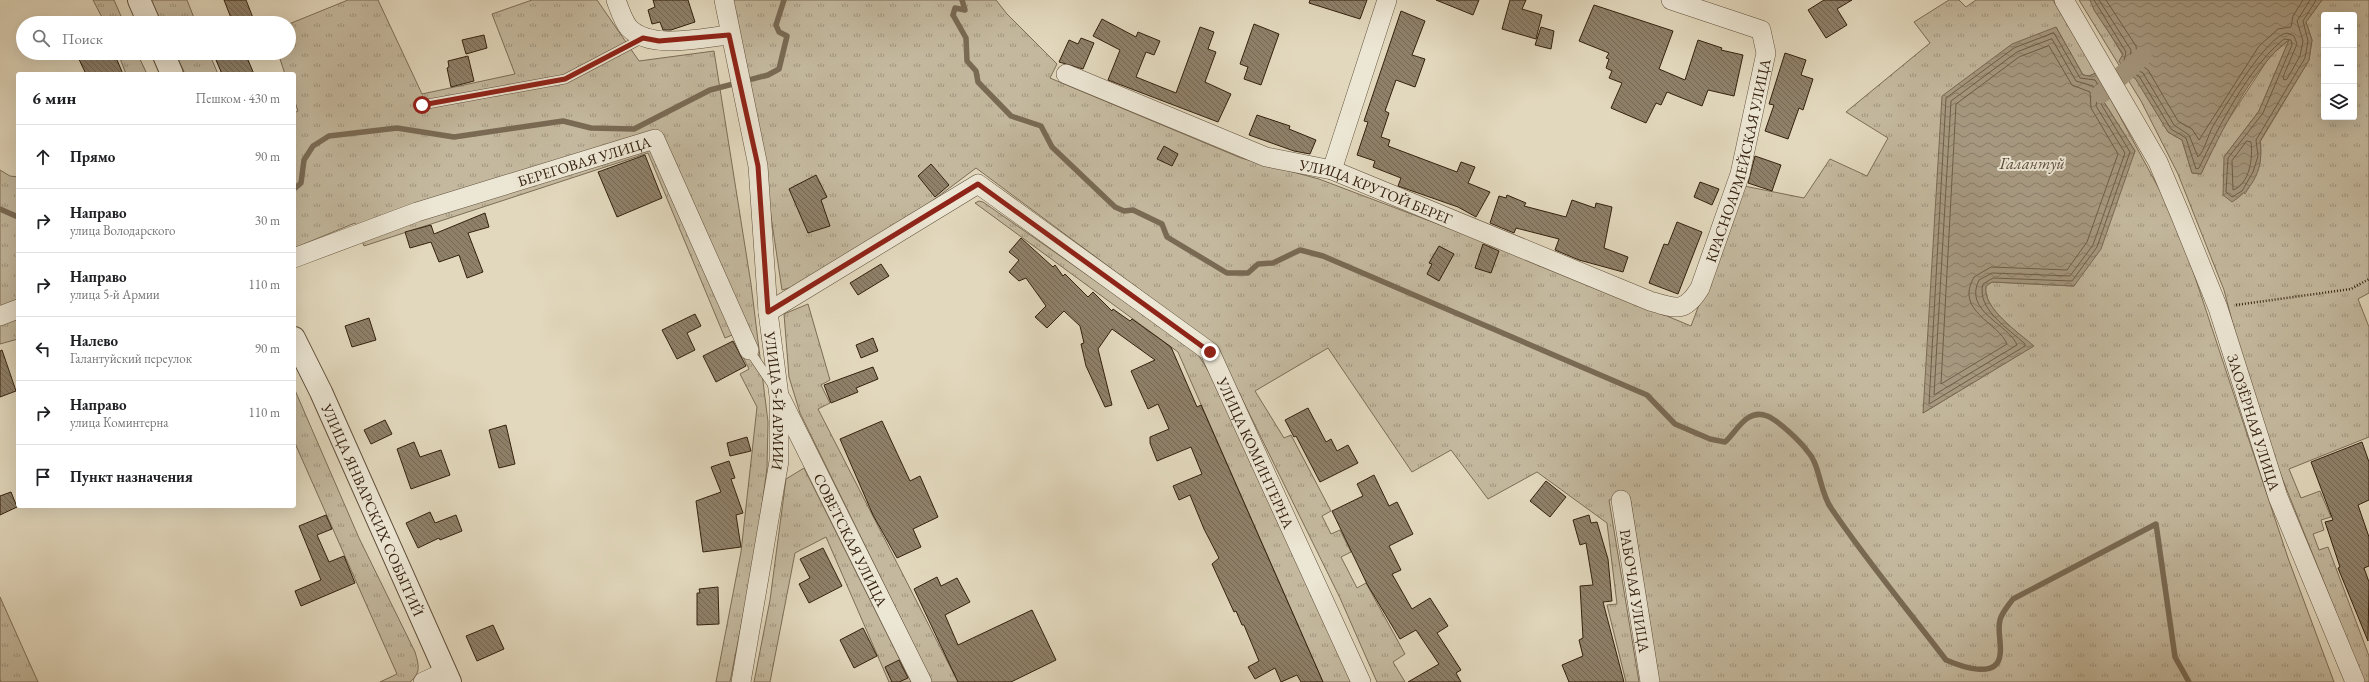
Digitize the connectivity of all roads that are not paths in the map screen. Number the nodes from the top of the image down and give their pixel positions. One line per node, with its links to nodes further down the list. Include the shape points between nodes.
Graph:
1 (139, 0): 7 (street)
2 (616, 0): 9 (street, via 628,27)
3 (724, 0): 8 (street, УЛИЦА 5-Й АРМИИ)
4 (1387, 0): 14 (street)
5 (1671, 0): 16 (street, КРАСНОАРМЕЙСКАЯ УЛИЦА, via 1761,30 1766,53 1740,174 1700,288)
6 (2066, 3): 30 (street, ЗАОЗЁРНАЯ УЛИЦА, via 2158,162 2218,308 2278,497)
7 (146, 16)
8 (729, 35): 9 (street, via 659,41); 18 (street, УЛИЦА 5-Й АРМИИ, via 758,166)
9 (643, 38): 13 (lane, via 565,79)
10 (166, 60): 11 (street)
11 (171, 72)
12 (1066, 74): 14 (street, УЛИЦА КРУТОЙ БЕРЕГ, via 1266,157)
13 (422, 105)
14 (1332, 170): 16 (street, УЛИЦА КРУТОЙ БЕРЕГ, via 1650,302 1677,308)
15 (296, 257): 21 (street, БЕРЕГОВАЯ УЛИЦА, via 417,212 654,139)
16 (1684, 306)
17 (16, 310): 19 (street)
18 (768, 312): 22 (street, УЛИЦА 5-Й АРМИИ); 28 (street, УЛИЦА КОМИНТЕРНА, via 978,184 1210,352)
19 (0, 316)
20 (296, 342): 24 (street, УЛИЦА ЯНВАРСКИХ СОБЫТИЙ, via 321,392)
21 (749, 350): 22 (lane)
22 (780, 396): 26 (street, УЛИЦА 5-Й АРМИИ, via 779,461); 27 (street, СОВЕТСКАЯ УЛИЦА)
23 (1621, 500): 29 (street, РАБОЧАЯ УЛИЦА)
24 (448, 677): 25 (street)
25 (423, 682)
26 (741, 682)
27 (922, 682)
28 (1361, 682)
29 (1650, 682)
30 (2355, 682)

